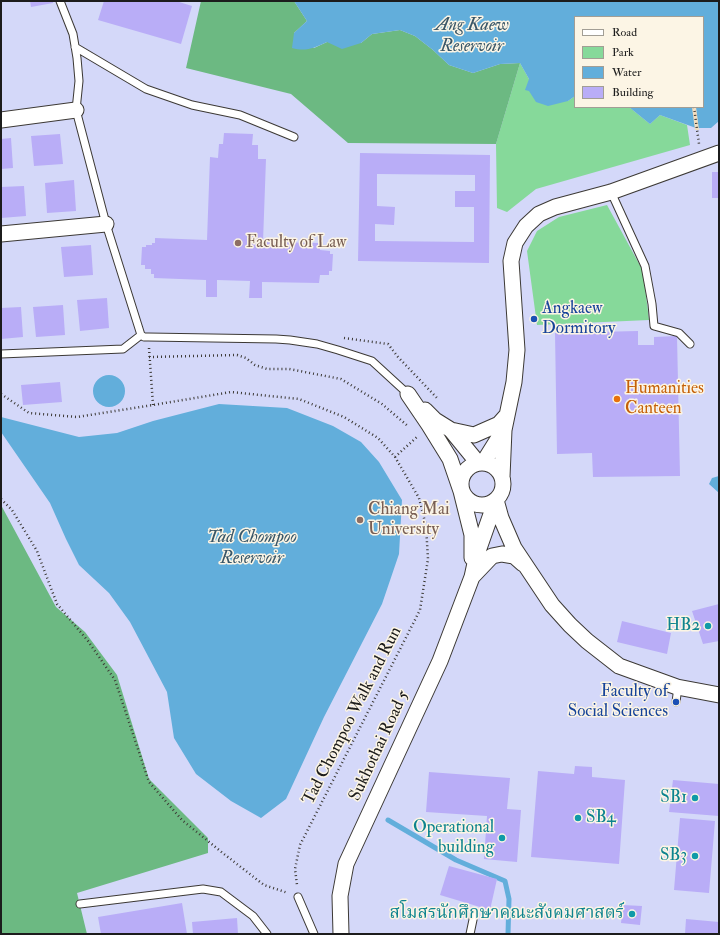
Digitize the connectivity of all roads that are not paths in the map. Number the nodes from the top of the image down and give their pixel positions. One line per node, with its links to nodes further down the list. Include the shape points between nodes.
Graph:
1 (60, 1): 2 (lane, via 73,34)
2 (75, 47): 3 (lane, via 79,81); 5 (lane, via 146,89 192,105 240,115)
3 (76, 110): 4 (street); 8 (lane)
4 (1, 120)
5 (294, 137)
6 (719, 153): 7 (street)
7 (611, 192): 11 (lane, via 645,266 654,326 679,334); 14 (street, via 539,214 526,226 515,243 511,261 517,350)
8 (106, 224): 9 (street); 10 (lane)
9 (1, 234)
10 (144, 336): 12 (lane, via 123,349); 13 (lane, via 276,339 317,344 372,361)
11 (690, 344)
12 (1, 354)
13 (408, 394): 15 (street, via 435,420); 18 (street, via 450,459)
14 (506, 423): 15 (street, via 474,435); 16 (street); 17 (street)
15 (451, 430): 16 (street)
16 (480, 463): 17 (street, via 491,465); 18 (street, via 467,468 462,475)
17 (502, 477): 19 (street, via 502,493)
18 (462, 491): 19 (street, via 473,504 481,506); 21 (street, via 472,535)
19 (496, 500): 20 (street, via 514,548); 21 (street, via 477,554)
20 (528, 568): 21 (street, via 514,556 502,554 492,556); 22 (street, via 552,605 603,654 619,666)
21 (472, 577): 30 (street, Sukhothai Road 5, via 440,660 346,864 340,896)
22 (677, 687): 23 (lane); 24 (lane)
23 (719, 695)
24 (676, 702)
25 (298, 897): 29 (lane)
26 (80, 904): 28 (lane, via 203,889 221,892 253,916)
27 (474, 915): 31 (lane)
28 (267, 934)
29 (314, 934)
30 (341, 934)
31 (470, 934)

